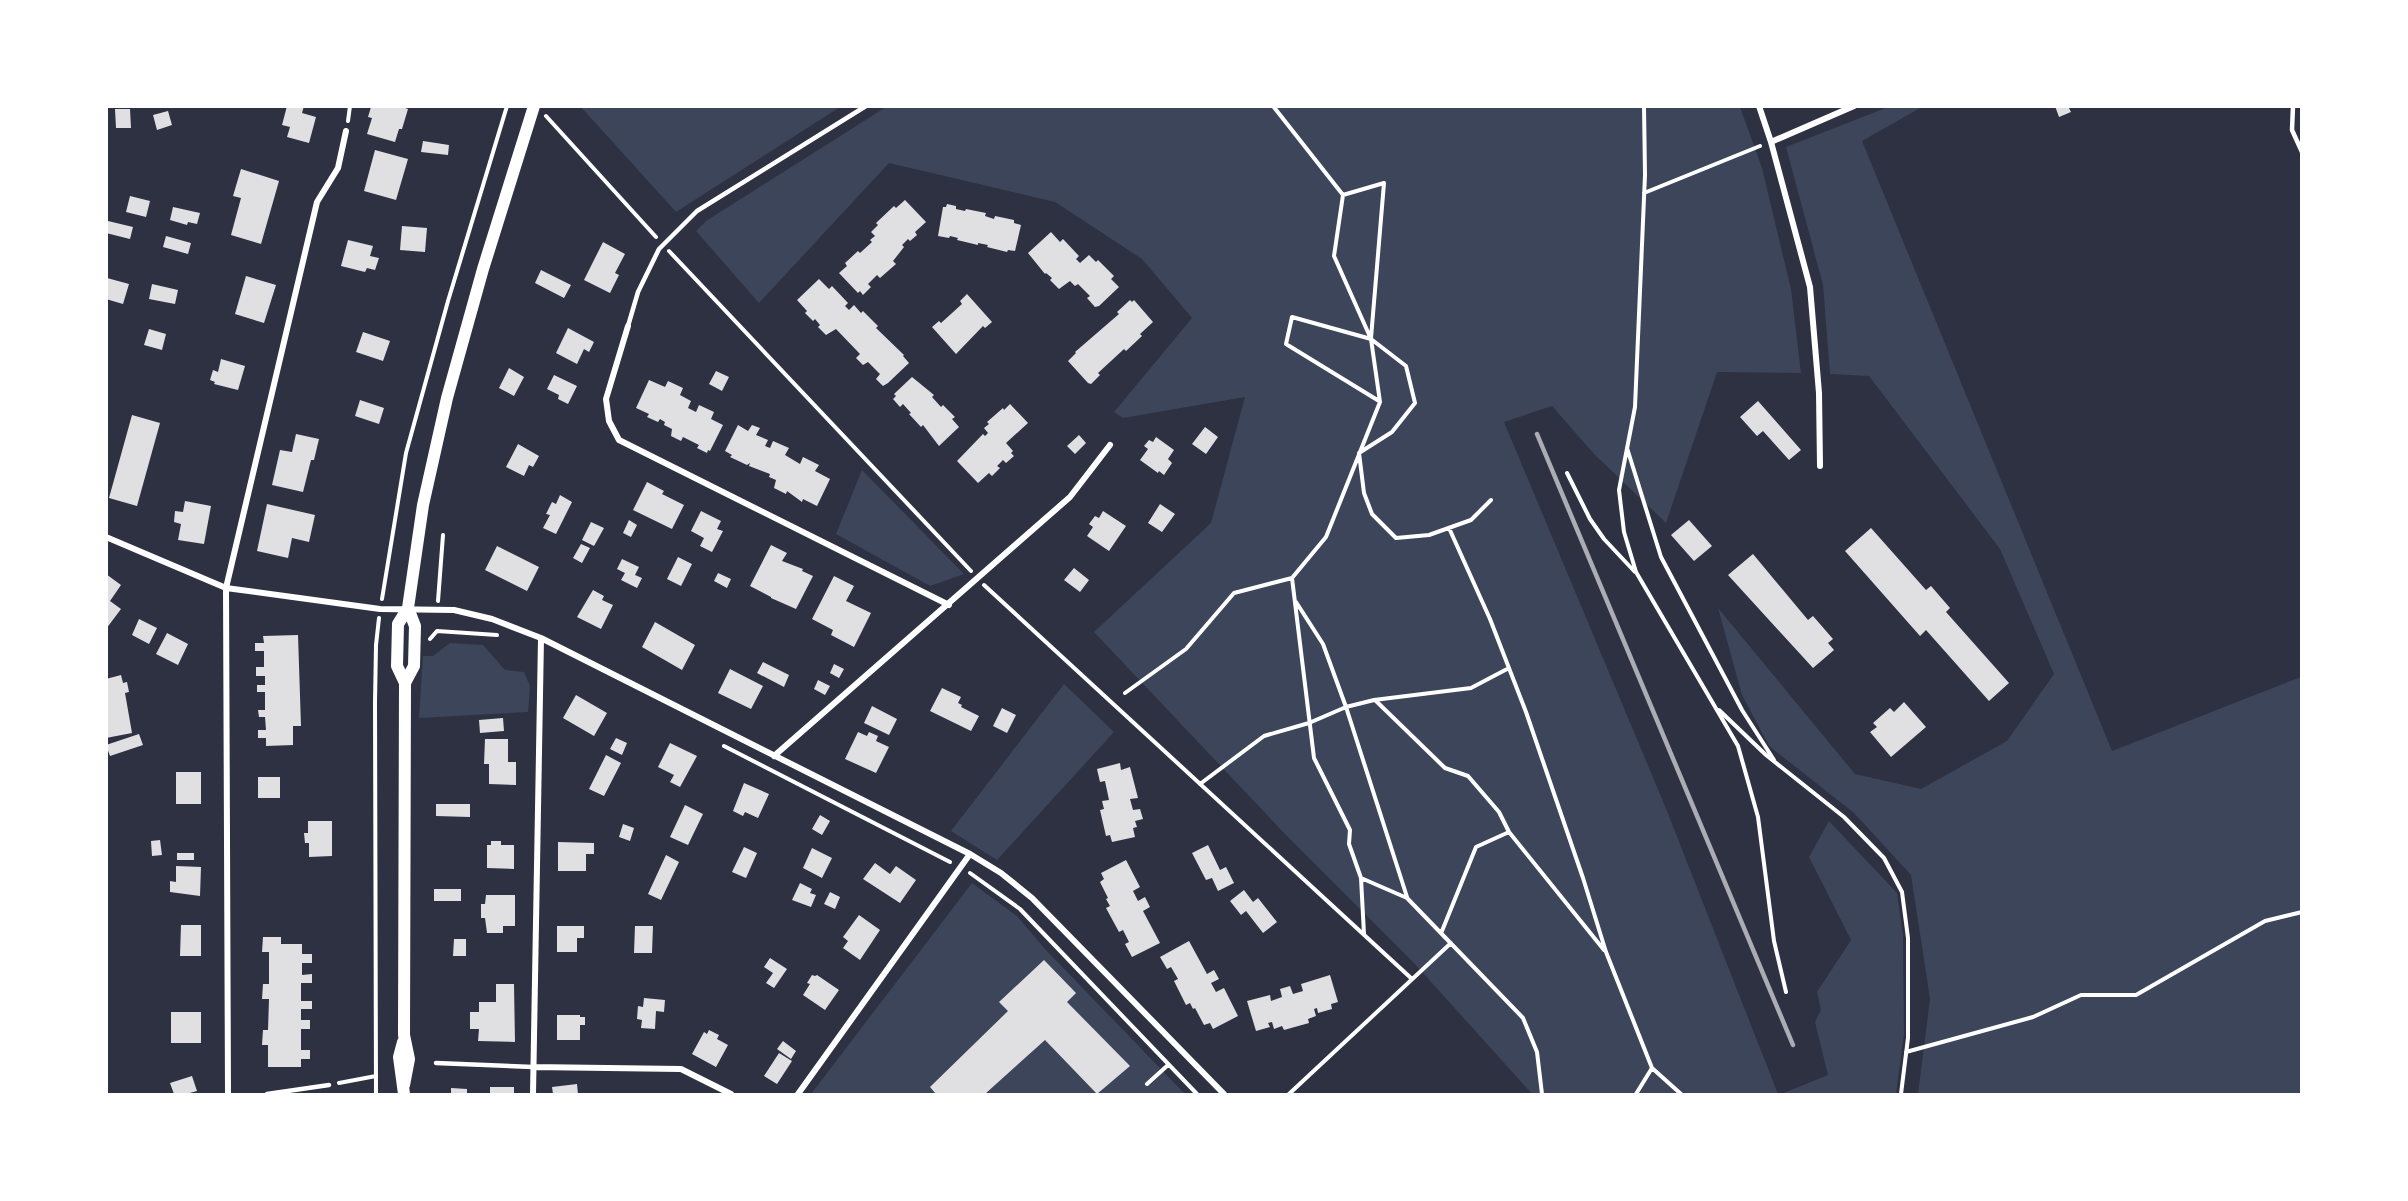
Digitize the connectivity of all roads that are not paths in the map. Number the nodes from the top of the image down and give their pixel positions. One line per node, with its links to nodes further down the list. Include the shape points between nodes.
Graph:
1 (534, 106): 15 (main road, via 447,398 423,505)
2 (866, 106): 9 (lane, via 697,211 658,249 638,292)
3 (1758, 106): 7 (street)
4 (1854, 106): 7 (street)
5 (2293, 106): 8 (lane, via 2292,130)
6 (346, 131): 13 (street, via 338,168 317,202)
7 (1771, 142): 11 (street, via 1810,287 1819,393)
8 (2301, 152)
9 (628, 326): 14 (street, via 606,399 609,421 619,440)
10 (1110, 445): 14 (street, via 1070,497)
11 (1820, 466)
12 (106, 537): 13 (street)
13 (226, 588): 15 (street, via 380,609); 24 (street)
14 (949, 605): 18 (street)
15 (408, 608): 16 (street, via 454,610 492,619); 17 (main road, via 415,626 414,666); 17 (main road, via 398,624 396,666)
16 (541, 638): 18 (street); 21 (street)
17 (405, 683): 23 (main road, via 404,1035 409,1059)
18 (774, 756): 19 (street)
19 (970, 854): 28 (street); 29 (street, via 1032,898)
20 (436, 1063): 21 (lane)
21 (533, 1067): 26 (street); 27 (street, via 681,1069)
22 (330, 1085): 25 (lane)
23 (404, 1090)
24 (228, 1095)
25 (267, 1095)
26 (533, 1095)
27 (731, 1095)
28 (798, 1095)
29 (1224, 1095)

